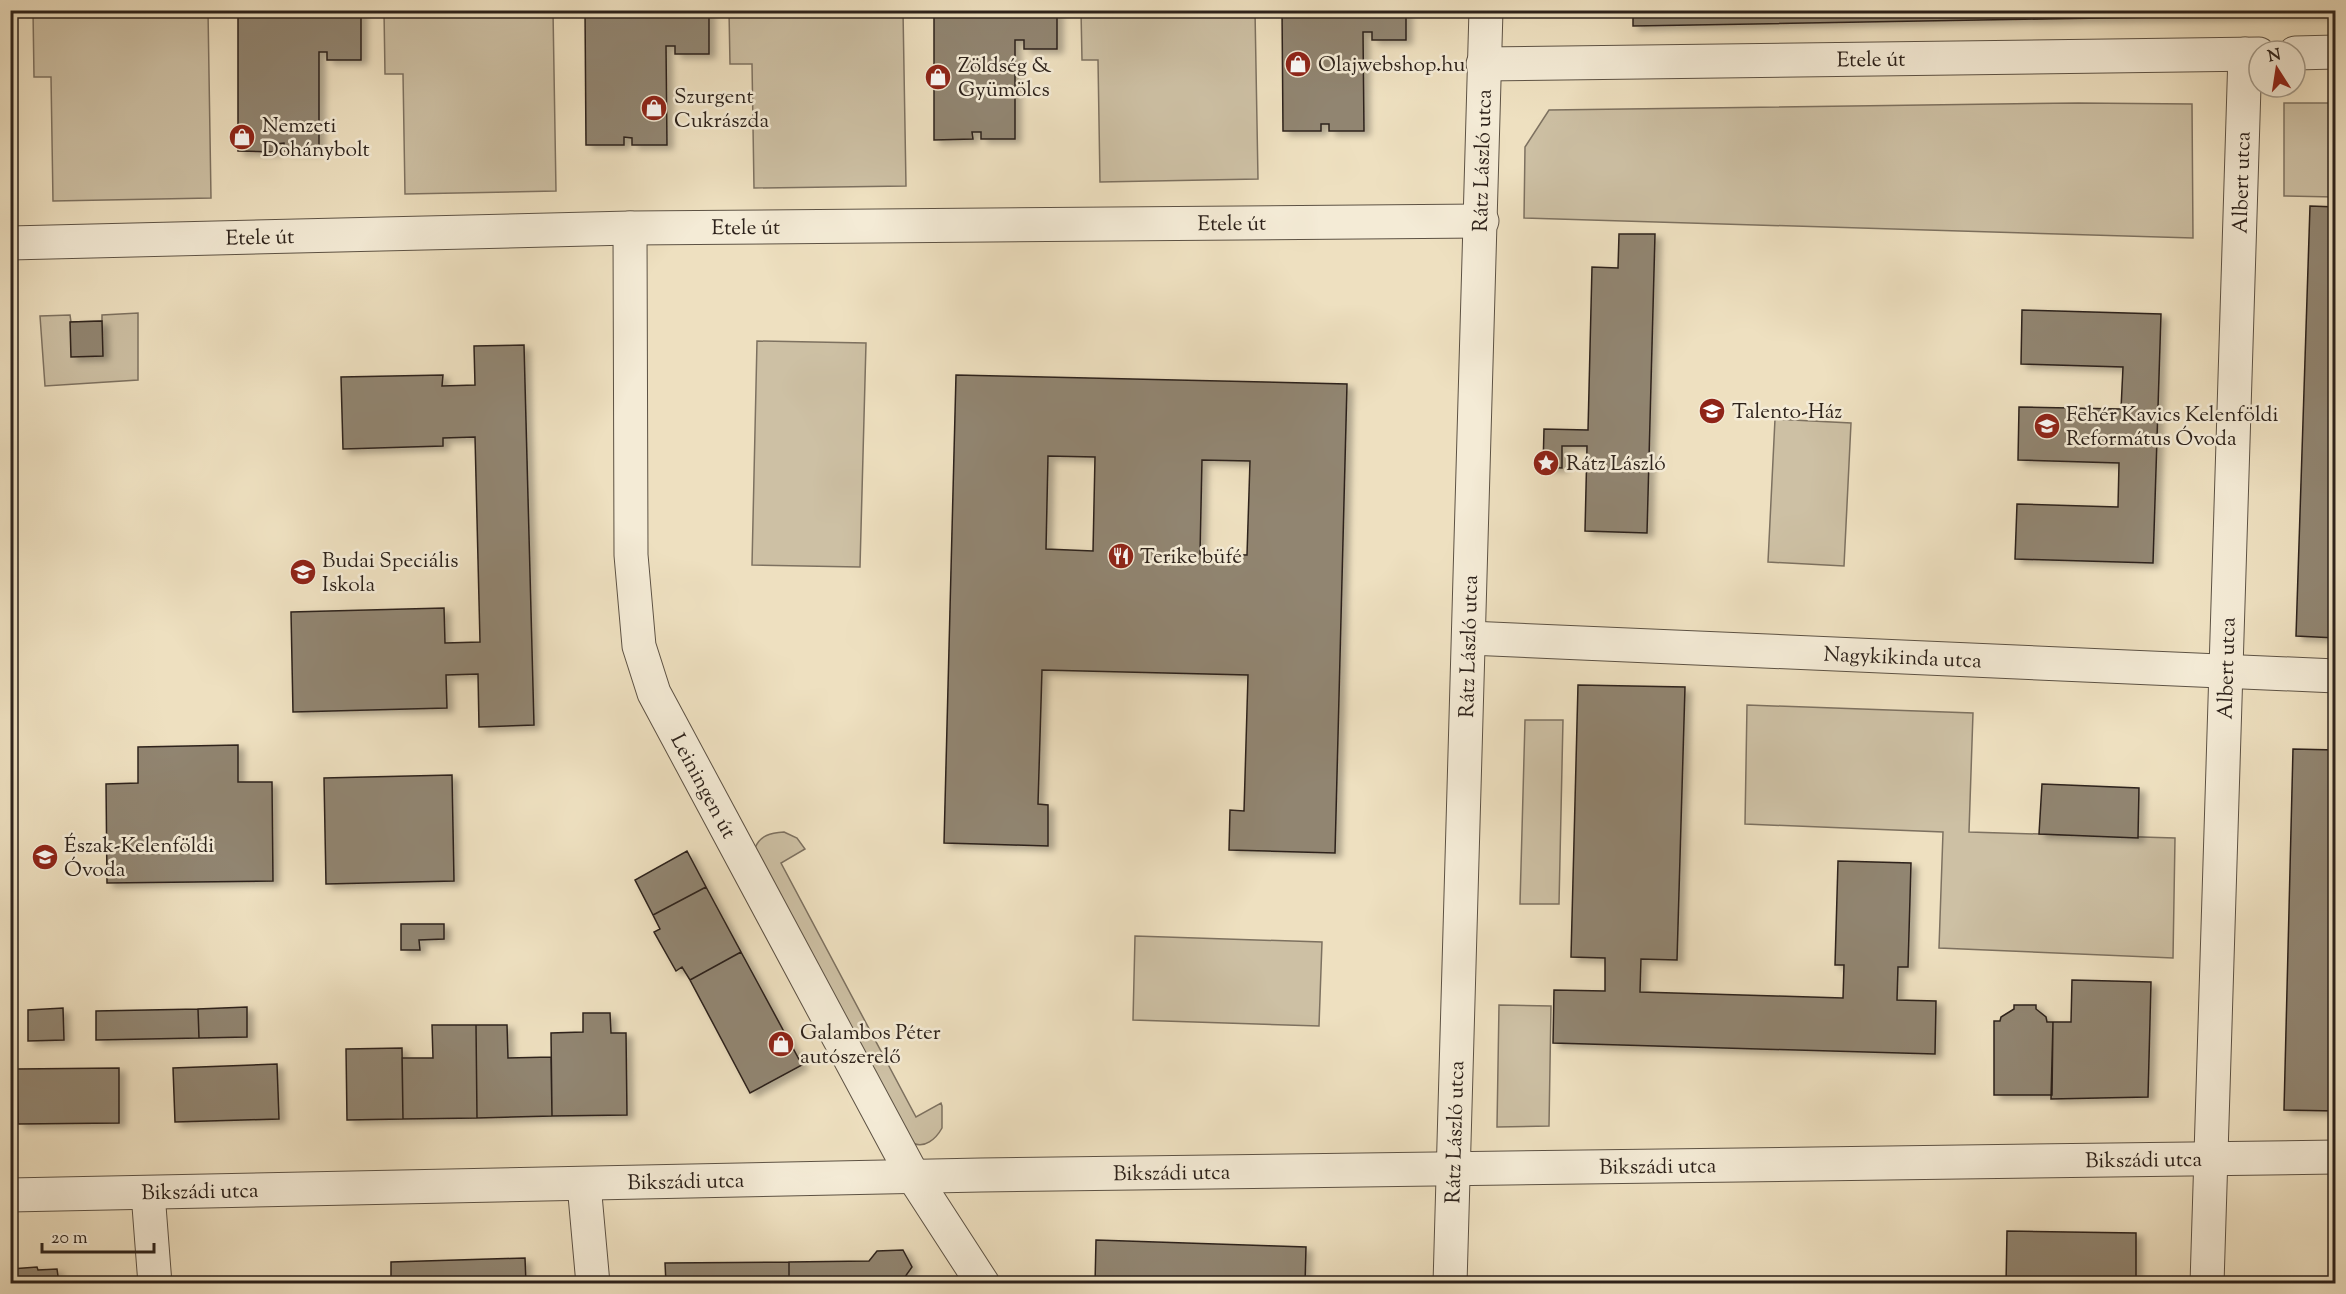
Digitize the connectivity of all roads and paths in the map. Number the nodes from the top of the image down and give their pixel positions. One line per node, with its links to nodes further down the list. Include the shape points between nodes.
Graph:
1 (1486, 10): 5 (street, Rátz László utca)
2 (2336, 52): 3 (street)
3 (2307, 53)
4 (2247, 54): 5 (street, Etele út)
5 (1483, 64): 7 (street, Rátz László utca)
6 (2250, 99): 11 (street, Albert utca)
7 (1482, 221): 8 (street, Etele út); 10 (street, Rátz László utca)
8 (630, 228): 9 (street, Etele út); 16 (street, Leiningen út, via 631,555 639,646 654,693)
9 (10, 243)
10 (1469, 638): 11 (street, Nagykikinda utca); 15 (street, Rátz László utca)
11 (2227, 672): 12 (street, Nagykikinda utca); 14 (street, Albert utca)
12 (2336, 675)
13 (2336, 1156): 14 (street, Bikszádi utca)
14 (2210, 1160): 15 (street, Bikszádi utca); 24 (street, Albert utca)
15 (1453, 1168): 16 (street, Bikszádi utca); 23 (street, Rátz László utca)
16 (913, 1176): 17 (street, Bikszádi utca); 22 (street, Leiningen út)
17 (584, 1184): 18 (street, Bikszádi utca); 21 (street)
18 (148, 1193): 19 (street, Bikszádi utca); 20 (street)
19 (10, 1195)
20 (155, 1284)
21 (593, 1284)
22 (984, 1284)
23 (1450, 1284)
24 (2207, 1284)

